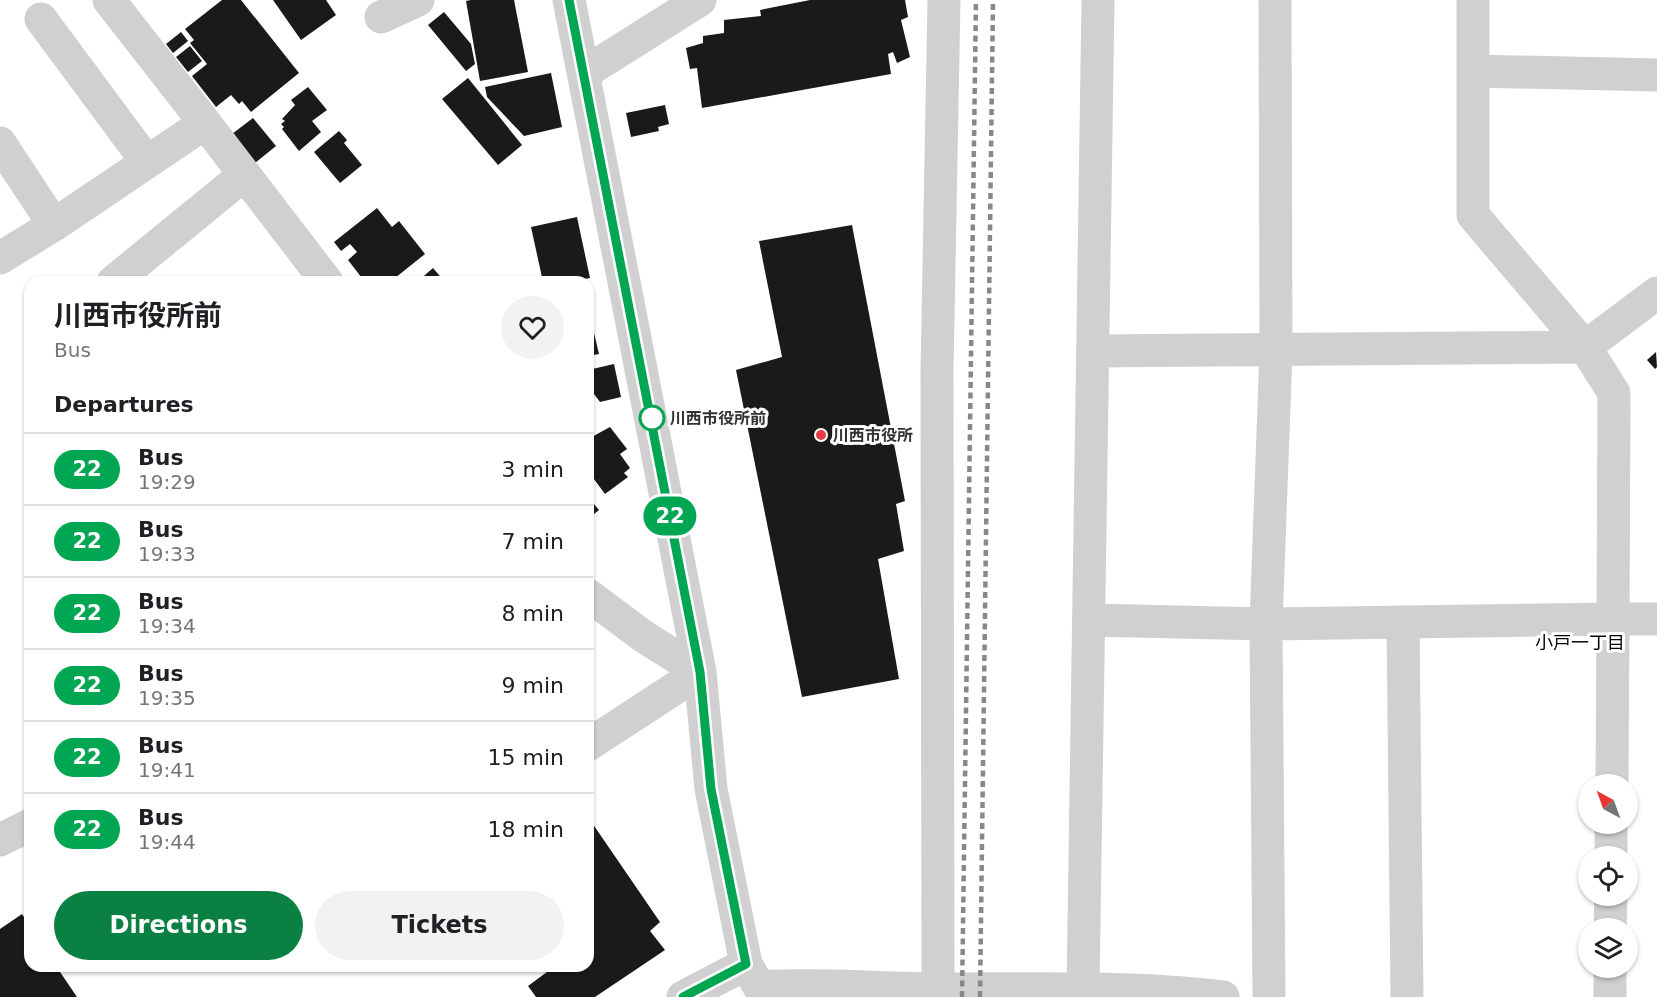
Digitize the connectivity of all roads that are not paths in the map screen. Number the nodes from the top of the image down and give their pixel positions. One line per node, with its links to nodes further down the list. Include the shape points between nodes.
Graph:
1 (109, 0): 14 (street)
2 (418, 0): 9 (street)
3 (569, 0): 12 (street)
4 (700, 0): 12 (street)
5 (944, 0): 39 (street, via 937,371)
6 (1098, 0): 24 (street)
7 (1275, 0): 25 (street)
8 (1473, 0): 11 (street)
9 (381, 17)
10 (42, 19): 16 (street)
11 (1473, 71): 13 (street); 23 (street, via 1473,215)
12 (584, 73): 32 (street)
13 (1657, 75)
14 (205, 123): 16 (street); 17 (street)
15 (0, 143): 18 (street)
16 (147, 162): 18 (street)
17 (244, 175): 20 (street); 21 (street)
18 (54, 225): 19 (street)
19 (0, 258)
20 (120, 276)
21 (322, 276)
22 (1657, 293): 23 (street)
23 (1585, 347): 25 (street); 27 (street, via 1614,393)
24 (1094, 351): 25 (street); 29 (street)
25 (1276, 351): 31 (street)
26 (594, 599): 32 (street)
27 (1613, 619): 28 (street); 30 (street); 34 (street)
28 (1657, 619)
29 (1090, 620): 31 (street); 40 (street)
30 (1403, 622): 31 (street); 44 (street)
31 (1266, 624): 43 (street)
32 (700, 672): 33 (street); 38 (street, via 711,789)
33 (594, 741)
34 (1612, 774)
35 (24, 828): 36 (street)
36 (0, 840)
37 (1610, 978): 45 (street)
38 (756, 983): 39 (street); 41 (street)
39 (938, 989): 40 (street)
40 (1083, 989): 42 (street)
41 (683, 997)
42 (1223, 997)
43 (1269, 997)
44 (1407, 997)
45 (1610, 997)

